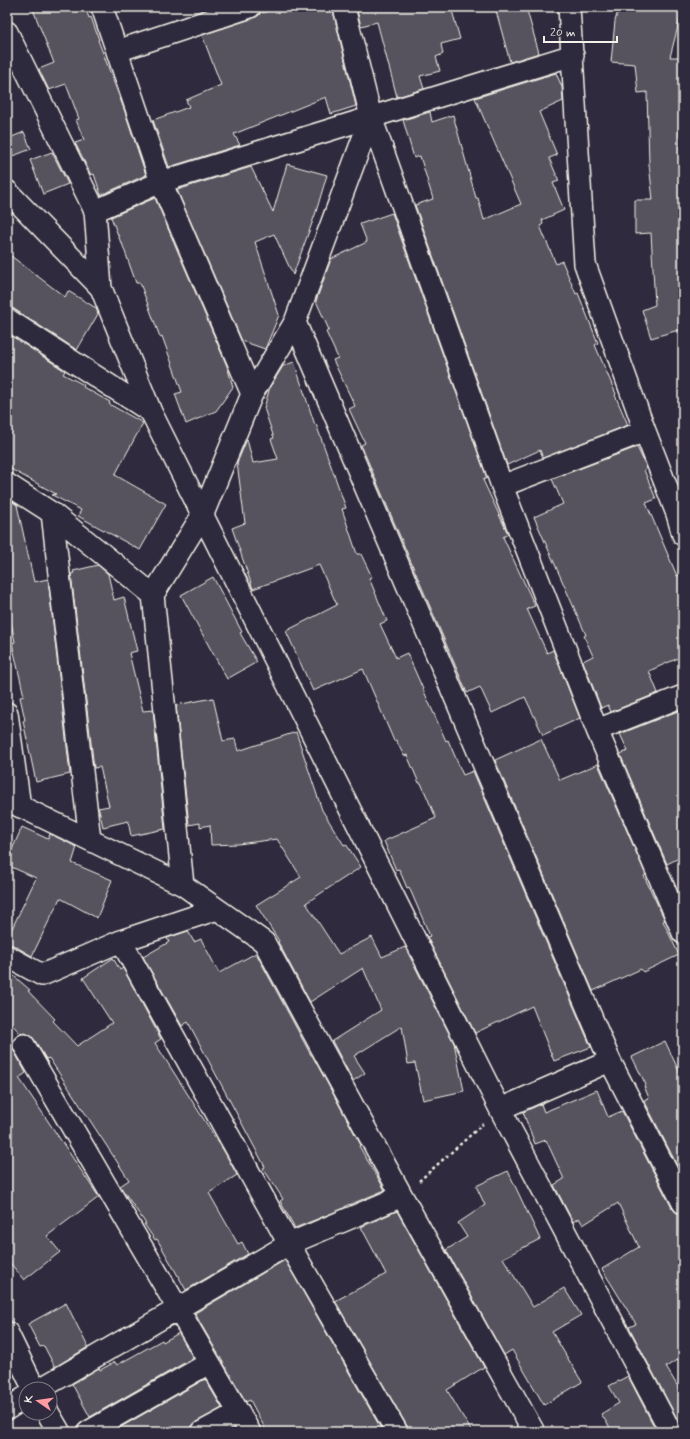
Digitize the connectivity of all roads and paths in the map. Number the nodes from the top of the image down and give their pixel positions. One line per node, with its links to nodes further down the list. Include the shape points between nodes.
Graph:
1 (102, 7): 6 (street)
2 (250, 7): 6 (street)
3 (344, 7): 8 (street)
4 (569, 7): 7 (street)
5 (7, 32): 11 (street)
6 (117, 52): 9 (street)
7 (573, 55): 8 (street); 17 (street, via 585,264)
8 (371, 117): 9 (street); 14 (street); 19 (street)
9 (161, 182): 11 (street); 15 (street)
10 (7, 191): 12 (street)
11 (94, 211): 12 (street)
12 (101, 288): 16 (street)
13 (7, 319): 16 (street)
14 (294, 322): 15 (street); 36 (street)
15 (252, 394): 21 (street)
16 (151, 412): 21 (street)
17 (644, 431): 19 (street); 22 (street)
18 (7, 484): 20 (street)
19 (502, 486): 27 (street)
20 (52, 513): 24 (street); 29 (street)
21 (203, 514): 24 (street); 37 (street)
22 (680, 514): 23 (street)
23 (683, 535)
24 (153, 595): 30 (street)
25 (683, 696): 27 (street)
26 (7, 713): 28 (street)
27 (597, 730): 32 (street)
28 (14, 803): 29 (street)
29 (90, 840): 30 (street)
30 (184, 885): 31 (street)
31 (217, 909): 33 (street); 38 (street, via 264,942)
32 (683, 932)
33 (121, 941): 34 (street, via 42,975); 40 (street)
34 (7, 956)
35 (24, 1045): 41 (street)
36 (610, 1061): 37 (street); 39 (street)
37 (500, 1109): 38 (path); 56 (street)
38 (402, 1196): 40 (street); 55 (street)
39 (683, 1203)
40 (289, 1244): 41 (street); 54 (street)
41 (177, 1309): 43 (street); 45 (street)
42 (7, 1333): 44 (main road)
43 (209, 1363): 48 (street); 51 (street)
44 (30, 1381)
45 (54, 1381)
46 (18, 1402): 47 (street)
47 (7, 1409)
48 (239, 1412): 52 (street); 53 (street)
49 (53, 1421): 50 (main road)
50 (59, 1432)
51 (88, 1432)
52 (202, 1432)
53 (250, 1432)
54 (396, 1432)
55 (534, 1432)
56 (671, 1432)

